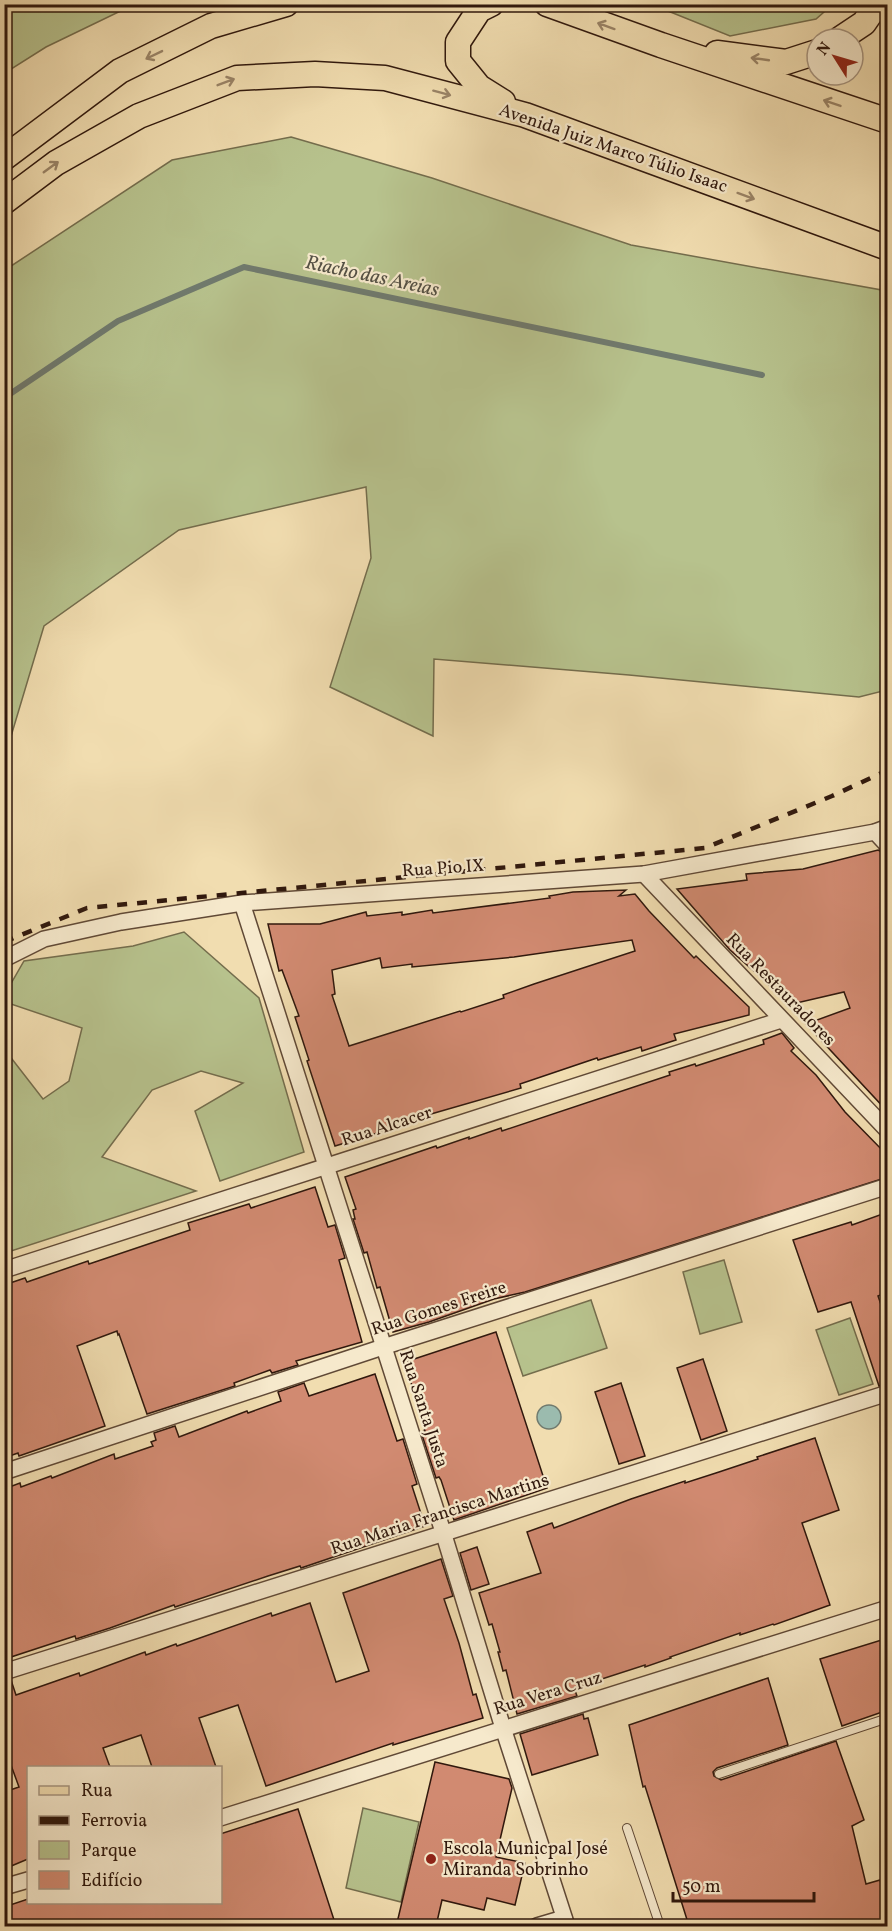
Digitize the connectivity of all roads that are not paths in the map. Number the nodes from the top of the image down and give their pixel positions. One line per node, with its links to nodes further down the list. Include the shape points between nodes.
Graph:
1 (286, 4): 10 (main road, one-way to 10, via 211,26 120,71)
2 (491, 4): 8 (main road, via 479,10 458,42 458,61 479,87)
3 (547, 4): 6 (main road, one-way to 3)
4 (877, 4): 5 (main road)
5 (858, 27)
6 (662, 45): 7 (main road, one-way to 6, via 786,62); 9 (main road, one-way to 6)
7 (805, 56)
8 (525, 115): 11 (main road, Avenida Juiz Marco Túlio Isaac, one-way to 8, via 56,163 139,116 237,78 315,74 385,78); 12 (main road, Avenida Juiz Marco Túlio Isaac, one-way to 12)
9 (888, 121)
10 (4, 158)
11 (4, 202)
12 (888, 248)
13 (881, 830): 14 (street); 15 (street, Rua Pio IX)
14 (888, 846)
15 (644, 874): 16 (street, Rua Pio IX); 18 (street, Rua Restauradores)
16 (242, 903): 17 (street, Rua Pio IX, via 44,939); 20 (street, Rua Santa Justa)
17 (4, 959)
18 (781, 1020): 19 (street, Rua Restauradores); 20 (street, Rua Alcacer)
19 (888, 1131)
20 (325, 1167): 22 (street, Rua Alcacer); 23 (street, Rua Santa Justa)
21 (888, 1186): 23 (street, Rua Gomes Freire)
22 (4, 1270)
23 (383, 1347): 25 (street, Rua Gomes Freire); 26 (street, Rua Santa Justa)
24 (888, 1393): 26 (street, Rua Maria Francisca Martins)
25 (4, 1472)
26 (444, 1534): 28 (street, Rua Maria Francisca Martins); 30 (street, Rua Santa Justa)
27 (888, 1608): 30 (street, Rua Vera Cruz)
28 (4, 1672)
29 (888, 1718): 31 (lane)
30 (503, 1728): 32 (street, Rua Vera Cruz); 36 (street, Rua Santa Justa)
31 (719, 1774)
32 (222, 1817)
33 (627, 1828): 38 (lane)
34 (27, 1880): 35 (street)
35 (4, 1887)
36 (566, 1922): 37 (street)
37 (537, 1926)
38 (660, 1926)

